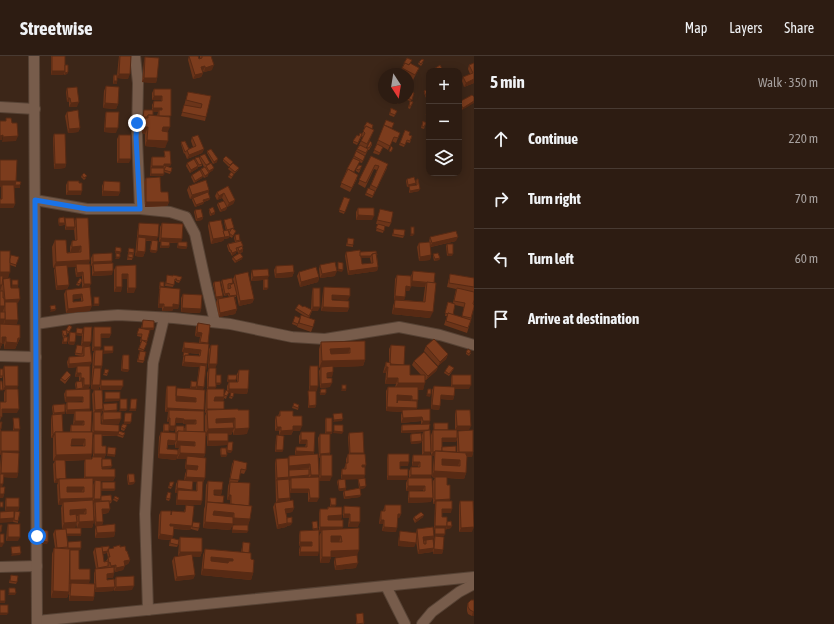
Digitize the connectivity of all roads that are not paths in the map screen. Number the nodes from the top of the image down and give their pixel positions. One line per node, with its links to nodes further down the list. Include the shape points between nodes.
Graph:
1 (34, 56): 4 (street)
2 (134, 56): 6 (street, via 138,83 136,137)
3 (0, 108): 4 (street)
4 (34, 109): 5 (street)
5 (35, 200): 6 (street, via 87,209); 9 (street)
6 (140, 209): 8 (street, via 170,212 186,217 195,234)
7 (164, 318): 8 (street); 9 (street, via 118,315); 18 (street, via 154,363 146,492)
8 (215, 322): 10 (street, via 292,337 326,338 399,327)
9 (36, 324): 12 (street)
10 (474, 345)
11 (0, 356): 12 (street)
12 (36, 357): 13 (street)
13 (37, 566): 14 (street); 19 (street)
14 (0, 567)
15 (474, 577): 17 (street)
16 (474, 584): 21 (street, via 432,612)
17 (386, 586): 18 (street); 20 (street)
18 (148, 610): 19 (street)
19 (37, 623)
20 (405, 624)
21 (422, 624)

